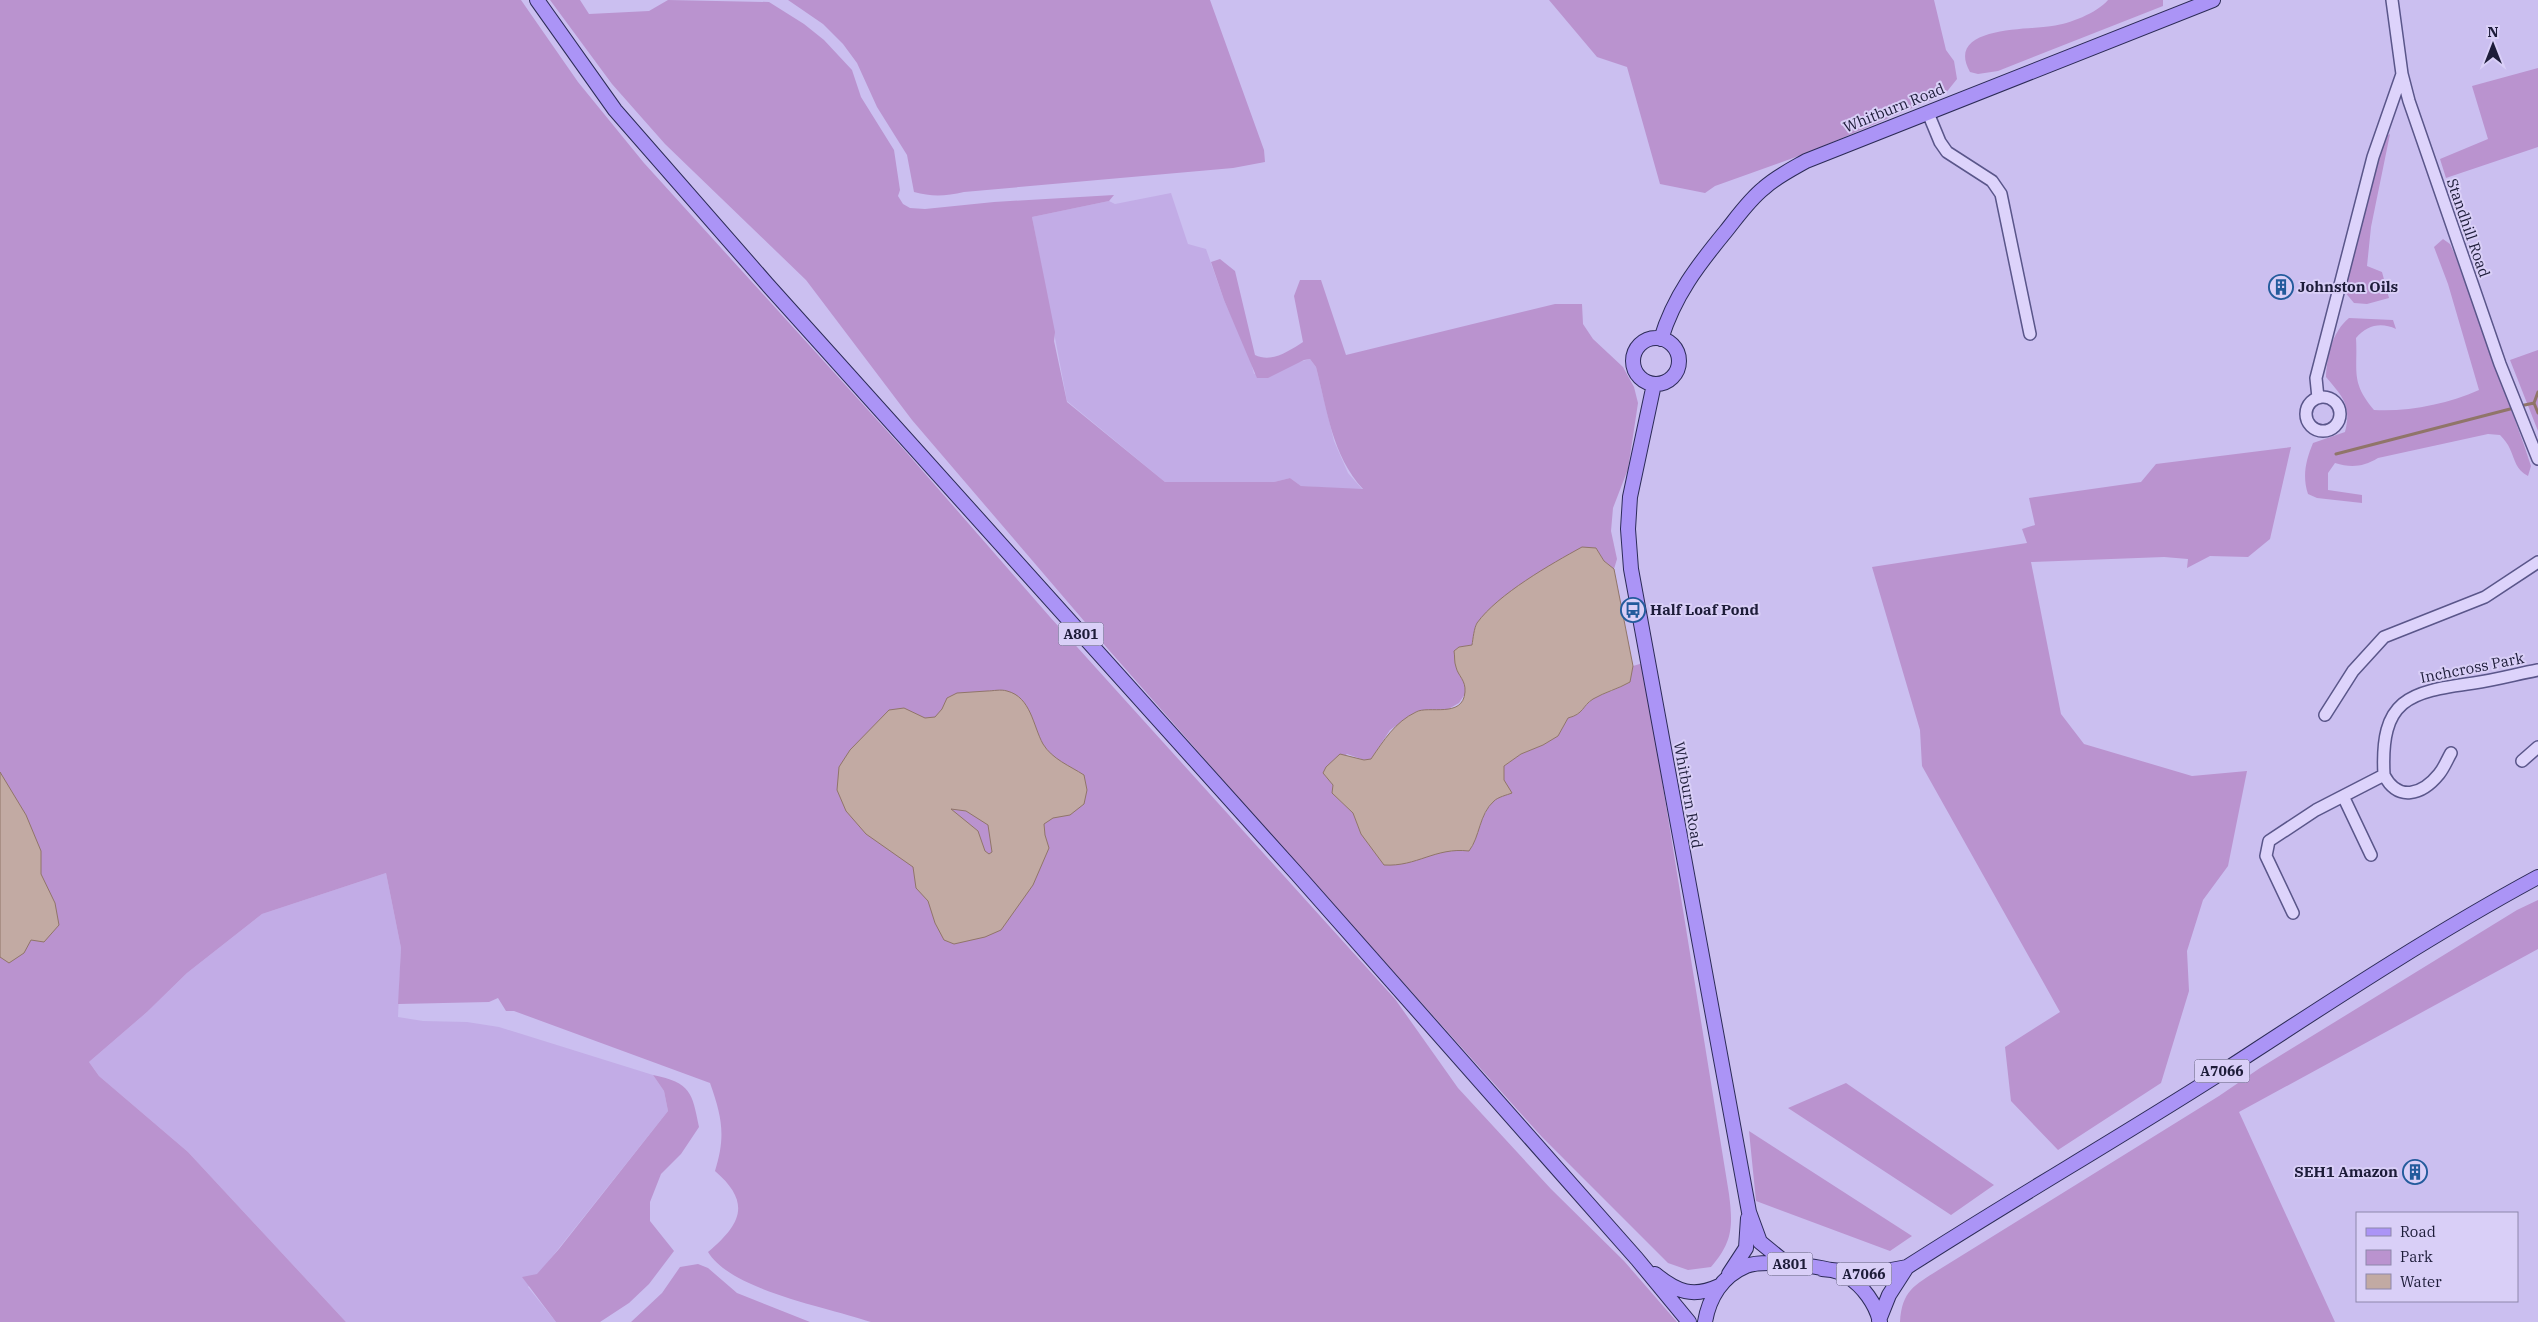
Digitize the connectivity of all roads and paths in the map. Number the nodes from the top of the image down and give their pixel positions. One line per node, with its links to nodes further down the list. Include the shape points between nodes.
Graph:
1 (537, 0): 23 (main road, A801, via 615,110 760,277 1297,874)
2 (2213, 0): 5 (main road, Whitburn Road)
3 (2392, 0): 4 (street, Standhill Road)
4 (2402, 74): 9 (street, via 2373,157 2316,378); 10 (street, Standhill Road, via 2493,346)
5 (1928, 112): 6 (street, via 1940,142 1948,152 1992,181 2001,194); 7 (main road, Whitburn Road, via 1806,161 1764,188 1742,210 1682,288)
6 (2030, 334)
7 (1660, 339): 8 (main road, via 1675,348 1678,367 1671,378); 8 (main road, via 1642,343 1633,355 1640,378)
8 (1654, 384): 22 (main road, Whitburn Road, via 1630,497 1631,569)
9 (2318, 398)
10 (2538, 459)
11 (2538, 562): 13 (street, via 2485,597 2384,638 2353,671)
12 (2538, 670): 17 (street, Inchcross Park, via 2424,690 2397,706 2390,718)
13 (2325, 715)
14 (2538, 747): 16 (street)
15 (2451, 753): 17 (street, via 2440,774 2423,789 2409,794 2396,791)
16 (2522, 761)
17 (2384, 775): 18 (street)
18 (2343, 796): 19 (street); 21 (street, via 2269,841 2266,856)
19 (2371, 855)
20 (2538, 878): 25 (main road, A7066, via 2482,908 2304,1017 2215,1076)
21 (2293, 912)
22 (1749, 1212): 24 (main road, Whitburn Road, via 1760,1242); 27 (main road, Whitburn Road, via 1746,1248)
23 (1637, 1260): 27 (main road, A801, via 1679,1291 1703,1293); 29 (main road, A801)
24 (1787, 1264): 26 (main road, A801); 27 (main road, A801, via 1768,1262 1746,1266)
25 (1907, 1267): 26 (main road, A7066, via 1870,1274); 28 (main road, A7066, via 1889,1295)
26 (1822, 1269): 28 (main road, A801, via 1846,1276 1858,1285 1876,1308)
27 (1722, 1283): 30 (main road, A801, via 1713,1294)
28 (1880, 1321)
29 (1689, 1322)
30 (1705, 1322)

